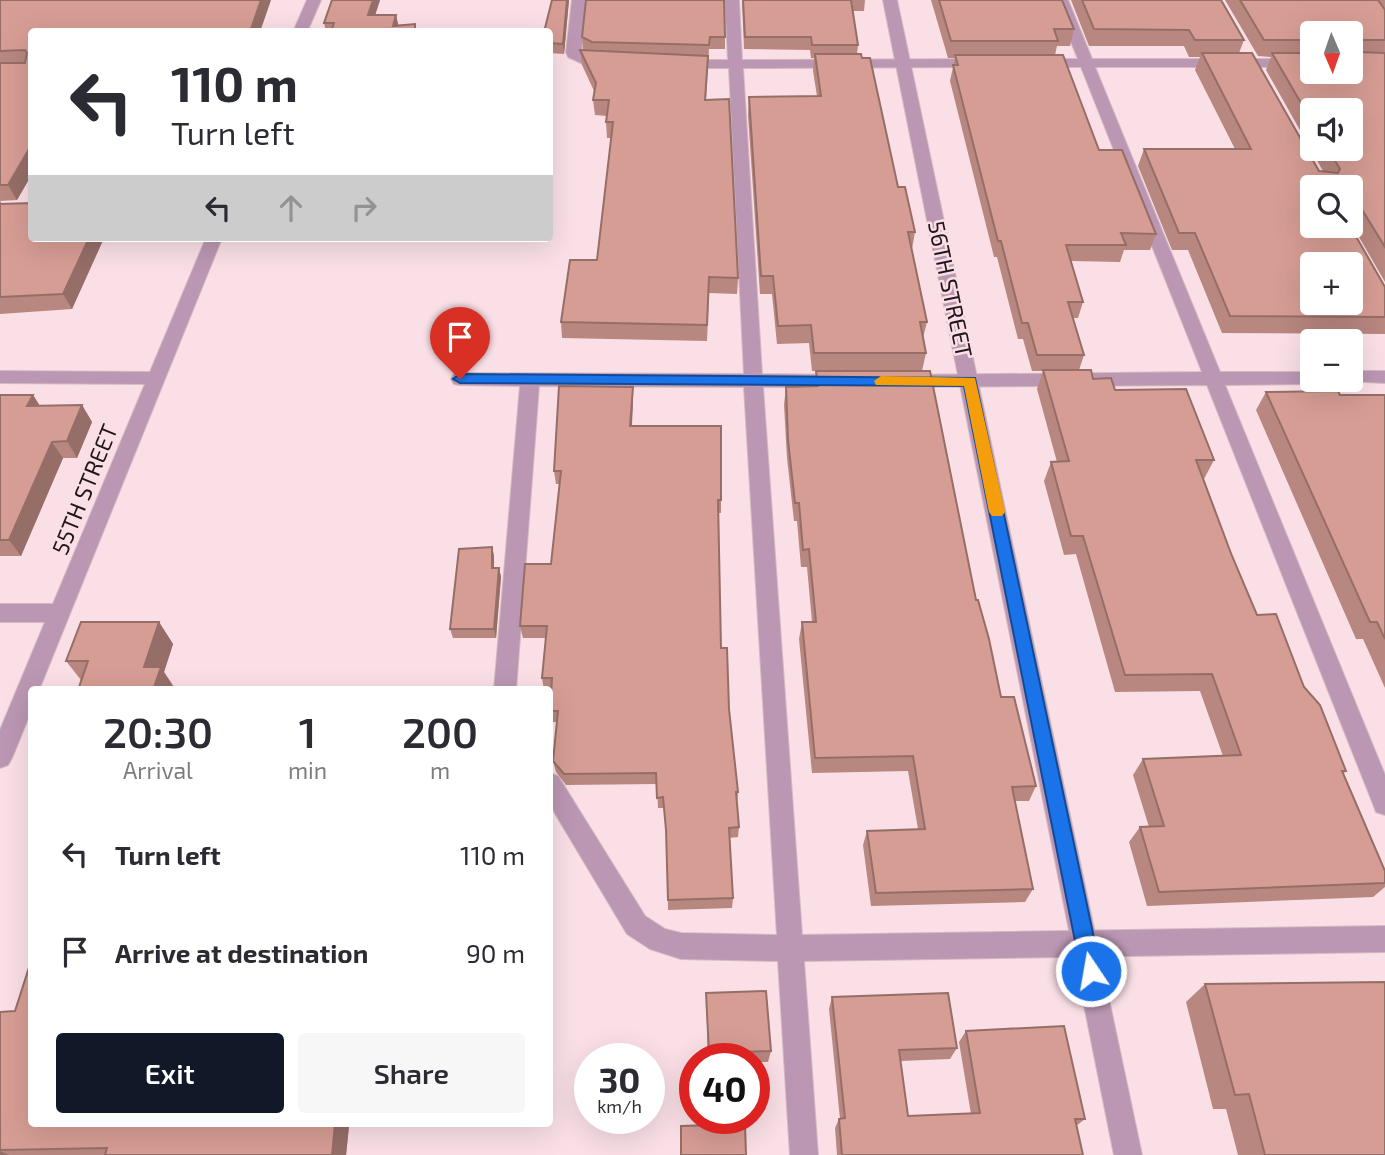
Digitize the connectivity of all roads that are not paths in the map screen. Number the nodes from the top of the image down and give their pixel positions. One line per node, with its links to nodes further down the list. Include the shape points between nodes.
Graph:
1 (314, 0): 6 (street)
2 (579, 0): 7 (street, via 575,57)
3 (732, 0): 14 (street)
4 (890, 0): 9 (street, 56TH STREET)
5 (1061, 0): 12 (street)
6 (302, 28)
7 (632, 62)
8 (671, 63): 14 (street)
9 (903, 63): 10 (street); 14 (street); 27 (street, 56TH STREET)
10 (996, 63)
11 (1022, 63): 12 (street)
12 (1088, 63): 13 (street); 23 (street)
13 (1300, 63)
14 (738, 65): 24 (street)
15 (212, 242): 19 (street, 55TH STREET)
16 (0, 377): 19 (street)
17 (1363, 377): 18 (street)
18 (1385, 377)
19 (157, 378): 29 (street, 55TH STREET)
20 (1300, 378): 23 (street)
21 (460, 379): 22 (street)
22 (530, 379): 24 (street); 31 (street)
23 (1213, 379): 27 (street); 35 (street)
24 (753, 381): 25 (street); 38 (street)
25 (862, 381)
26 (889, 381): 27 (street)
27 (970, 382): 37 (street, 56TH STREET)
28 (0, 613): 29 (street)
29 (60, 613): 30 (street, 55TH STREET)
30 (30, 686)
31 (505, 686)
32 (28, 690): 33 (street, 55TH STREET)
33 (0, 758)
34 (553, 789): 38 (street, via 636,925 659,940 681,946)
35 (1385, 804)
36 (1385, 939): 37 (street)
37 (1085, 945): 38 (street); 40 (street, 56TH STREET)
38 (791, 948): 39 (street)
39 (804, 1155)
40 (1128, 1155)

